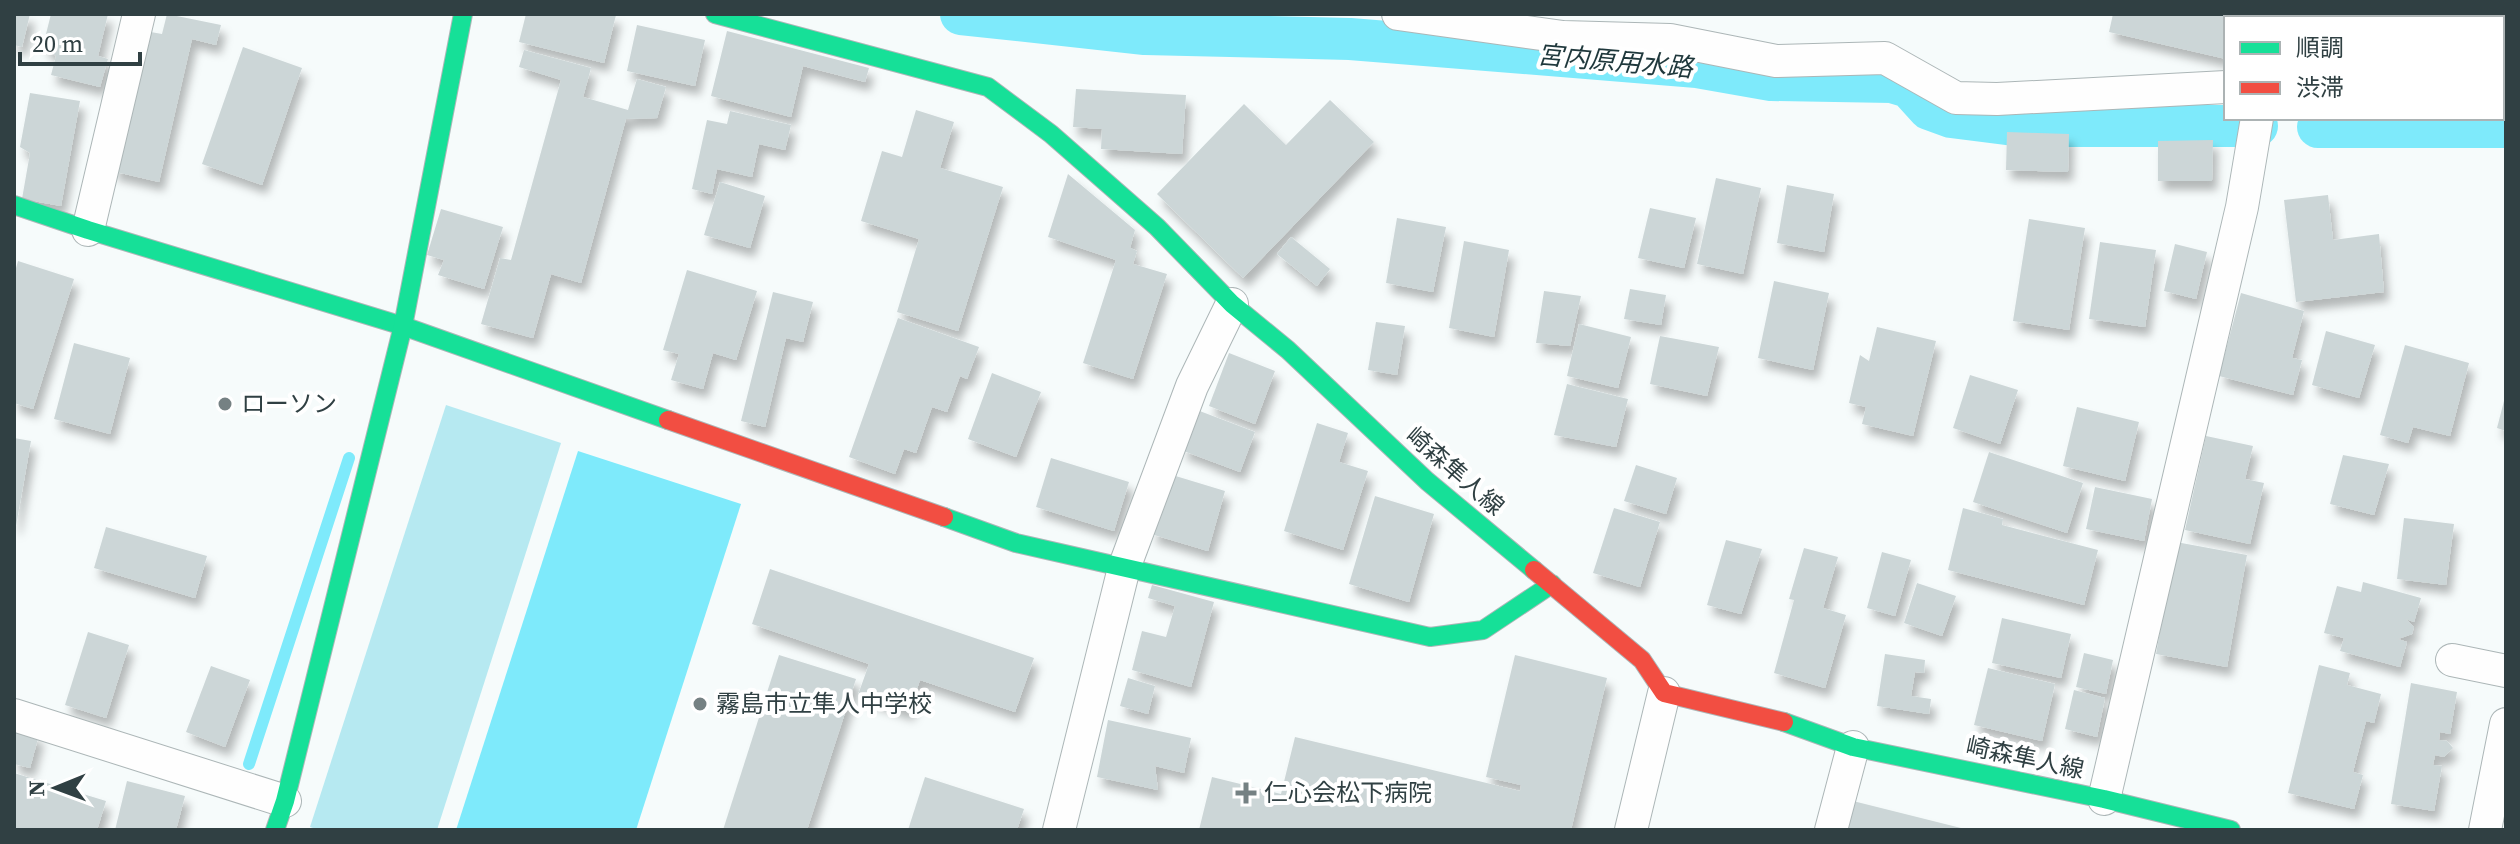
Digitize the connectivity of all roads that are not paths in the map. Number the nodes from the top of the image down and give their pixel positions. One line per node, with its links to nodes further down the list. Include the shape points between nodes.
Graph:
1 (139, 14): 8 (street)
2 (463, 14): 10 (street)
3 (715, 14): 9 (street, 崎森隼人線, via 988,87 1157,227)
4 (1398, 14): 5 (street, via 1563,37 1670,40 1776,61 1885,58 1956,98)
5 (2224, 87)
6 (2257, 120): 19 (street, via 2242,207)
7 (14, 205): 8 (street)
8 (88, 230): 10 (street)
9 (1232, 304): 11 (street, via 1192,386); 12 (street, 崎森隼人線, via 1427,481)
10 (403, 326): 11 (street, via 1016,543); 20 (street)
11 (1124, 568): 12 (street, via 1430,637 1483,630); 21 (street)
12 (1552, 584): 15 (street, 崎森隼人線, via 1642,660)
13 (2452, 660): 14 (street)
14 (2506, 671)
15 (1664, 693): 18 (street, 崎森隼人線, via 1789,723); 22 (street)
16 (14, 715): 20 (street)
17 (2506, 724): 25 (street)
18 (1853, 747): 19 (street, 崎森隼人線); 23 (street)
19 (2104, 799): 24 (street, 崎森隼人線)
20 (280, 816)
21 (1059, 830)
22 (1631, 830)
23 (1831, 830)
24 (2231, 830)
25 (2485, 830)

